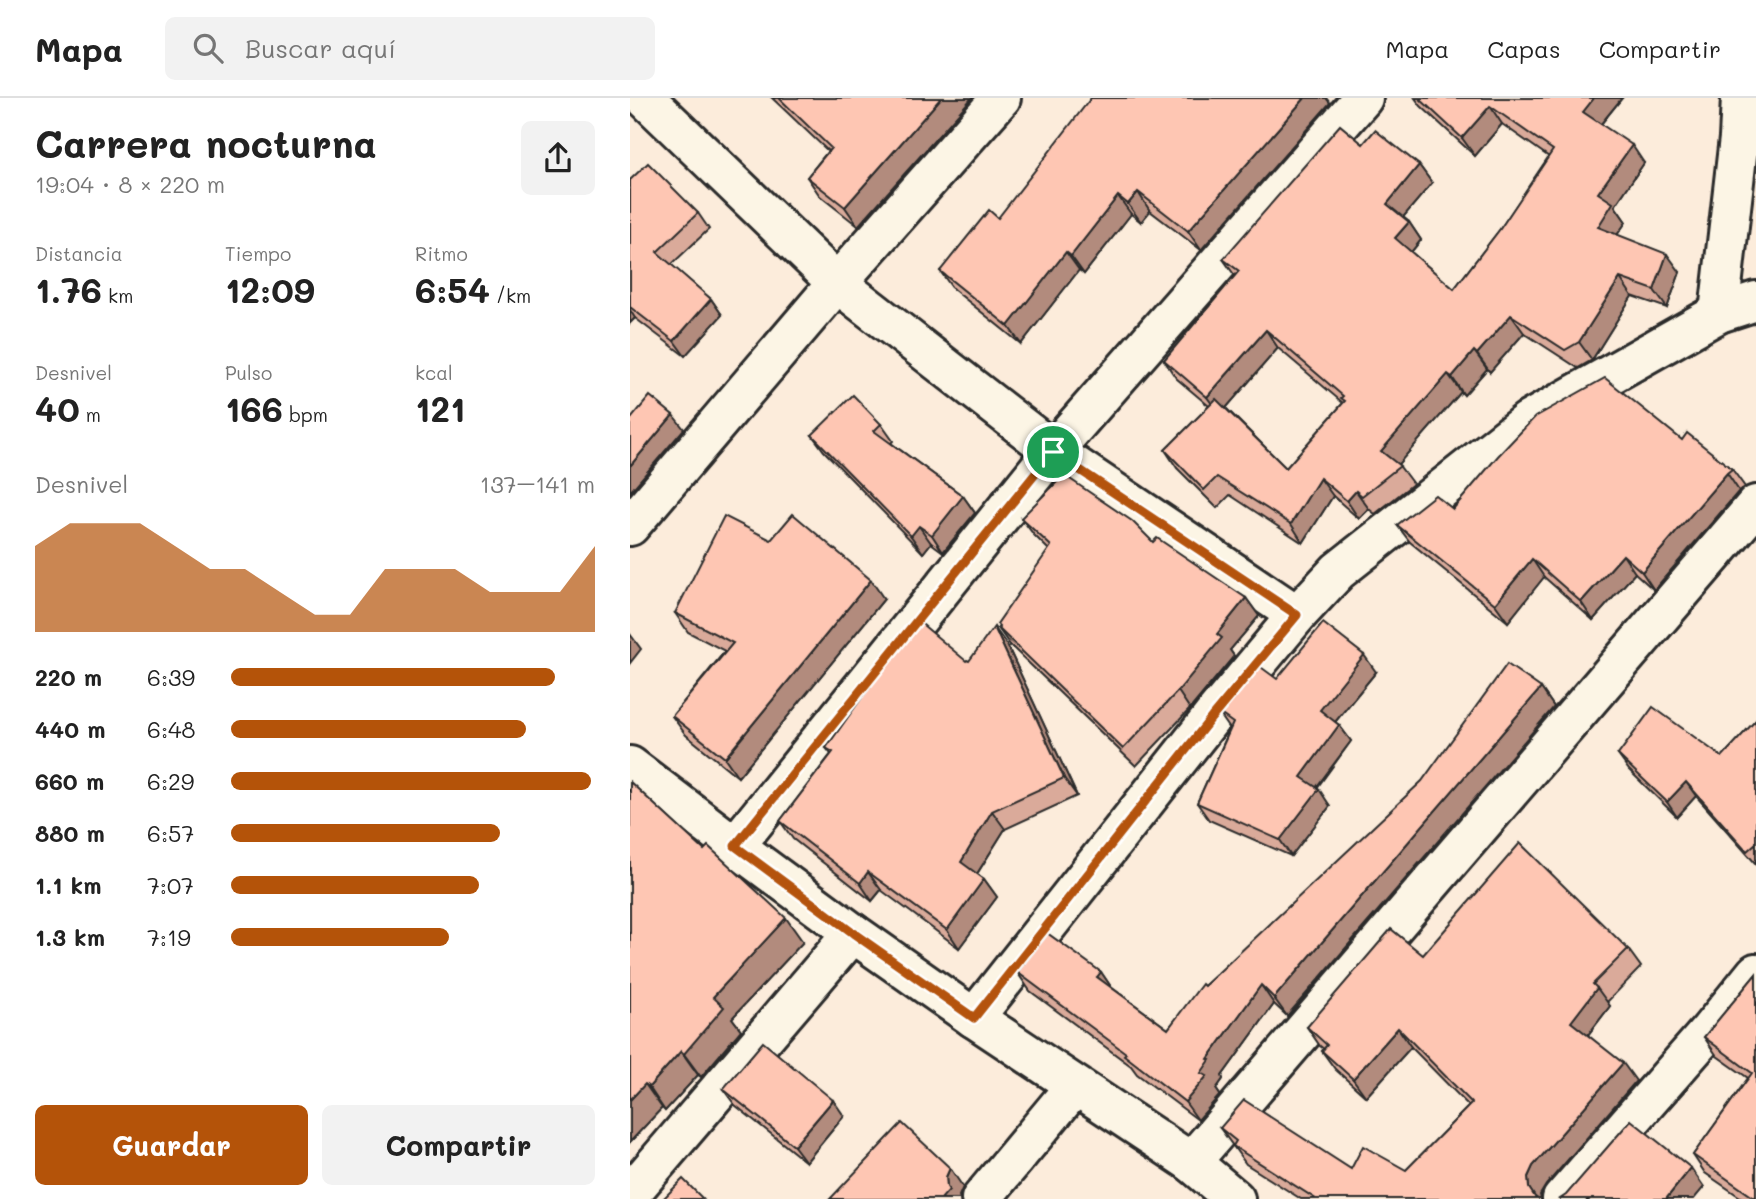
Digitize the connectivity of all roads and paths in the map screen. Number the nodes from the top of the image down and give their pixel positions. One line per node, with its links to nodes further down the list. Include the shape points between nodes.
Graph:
1 (1001, 98): 6 (street)
2 (1363, 98): 9 (street)
3 (1741, 98): 5 (street)
4 (645, 106): 6 (street)
5 (1747, 132): 8 (street)
6 (837, 283): 9 (street); 11 (street)
7 (1756, 301): 8 (street)
8 (1719, 313): 12 (street, via 1528,421 1338,571)
9 (1053, 452): 12 (street); 14 (street)
10 (1756, 505): 19 (street)
11 (630, 526)
12 (1297, 615): 17 (street)
13 (630, 766): 14 (street)
14 (735, 846): 15 (street)
15 (853, 933): 17 (street); 20 (street)
16 (1756, 973): 23 (street)
17 (974, 1018): 18 (street)
18 (1075, 1086): 19 (street); 21 (street)
19 (1191, 1162): 22 (street)
20 (630, 1194)
21 (981, 1199)
22 (1235, 1199)
23 (1562, 1199)

